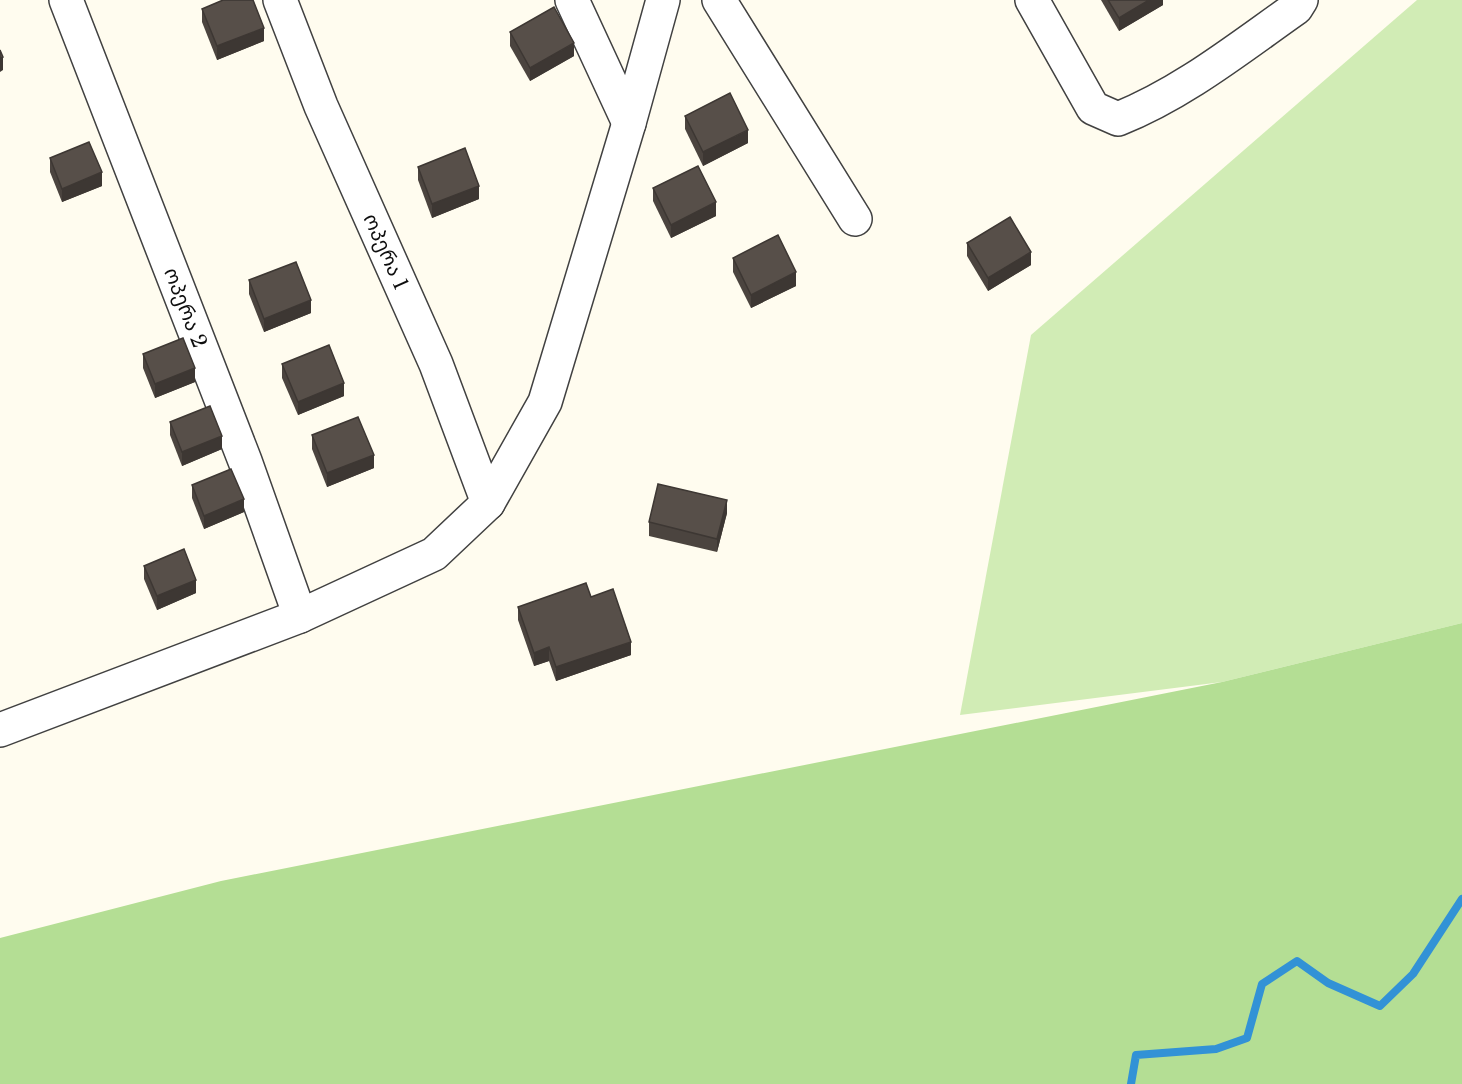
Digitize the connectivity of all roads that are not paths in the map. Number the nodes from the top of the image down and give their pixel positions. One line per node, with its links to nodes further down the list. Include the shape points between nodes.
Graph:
1 (66, 0): 11 (street, ოპერა 2, via 241,451)
2 (280, 0): 10 (street, ოპერა 1, via 321,106 436,364)
3 (572, 0): 8 (street)
4 (663, 0): 8 (street)
5 (719, 0): 9 (street)
6 (1032, 0): 7 (street, via 1093,108 1118,119 1142,110 1191,81 1296,8)
7 (1301, 0)
8 (629, 123): 10 (street, via 545,402)
9 (855, 219)
10 (488, 503): 11 (street, via 434,554)
11 (300, 616): 12 (street)
12 (0, 730)

